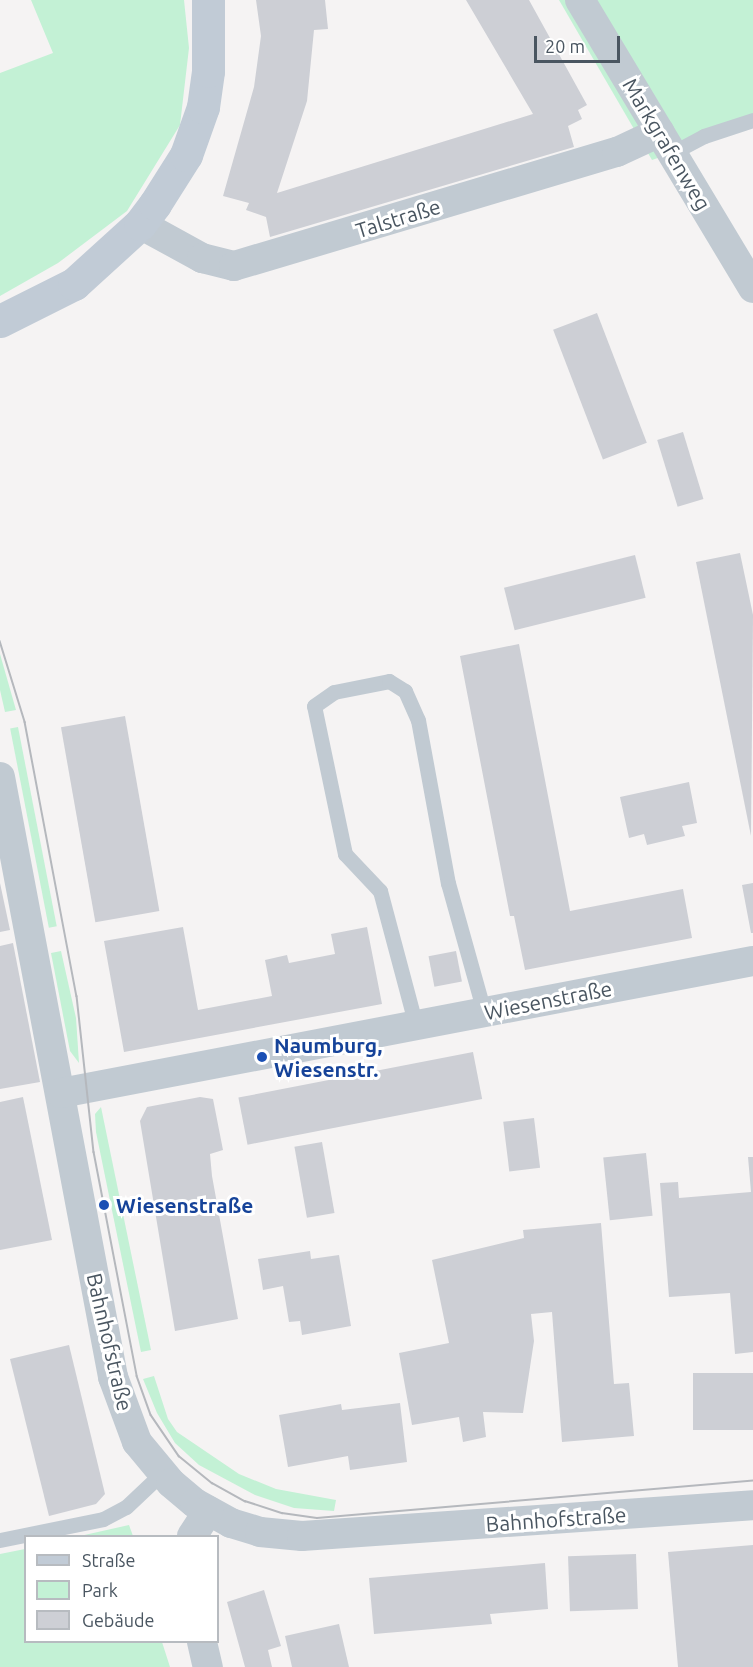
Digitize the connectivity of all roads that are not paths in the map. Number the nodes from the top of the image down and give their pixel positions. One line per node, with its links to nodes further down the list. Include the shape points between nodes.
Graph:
1 (208, 0): 5 (main road, via 208,71 196,131 186,155)
2 (580, 0): 4 (street, Markgrafenweg)
3 (753, 120): 4 (lane, Talstraße)
4 (666, 143): 5 (street, Talstraße, via 616,152 234,266 202,258); 6 (street, Markgrafenweg)
5 (141, 224): 7 (main road, via 74,284)
6 (753, 288)
7 (0, 321)
8 (0, 777): 12 (street, Bahnhofstraße)
9 (753, 961): 10 (street, Wiesenstraße)
10 (484, 1012): 11 (street, Wiesenstraße); 11 (lane, via 448,883 418,720 405,691 389,681 334,692 314,706 345,854 380,891)
11 (416, 1026): 12 (street, Wiesenstraße)
12 (61, 1093): 13 (street, Bahnhofstraße, via 113,1377 132,1432)
13 (161, 1474): 15 (street, Bahnhofstraße); 17 (lane, via 126,1507 103,1519)
14 (753, 1504): 15 (street, Bahnhofstraße, via 317,1536 250,1530)
15 (208, 1511): 18 (street)
16 (24, 1535): 19 (lane)
17 (25, 1535)
18 (193, 1535)
19 (0, 1540)
20 (202, 1643): 21 (street)
21 (208, 1667)

